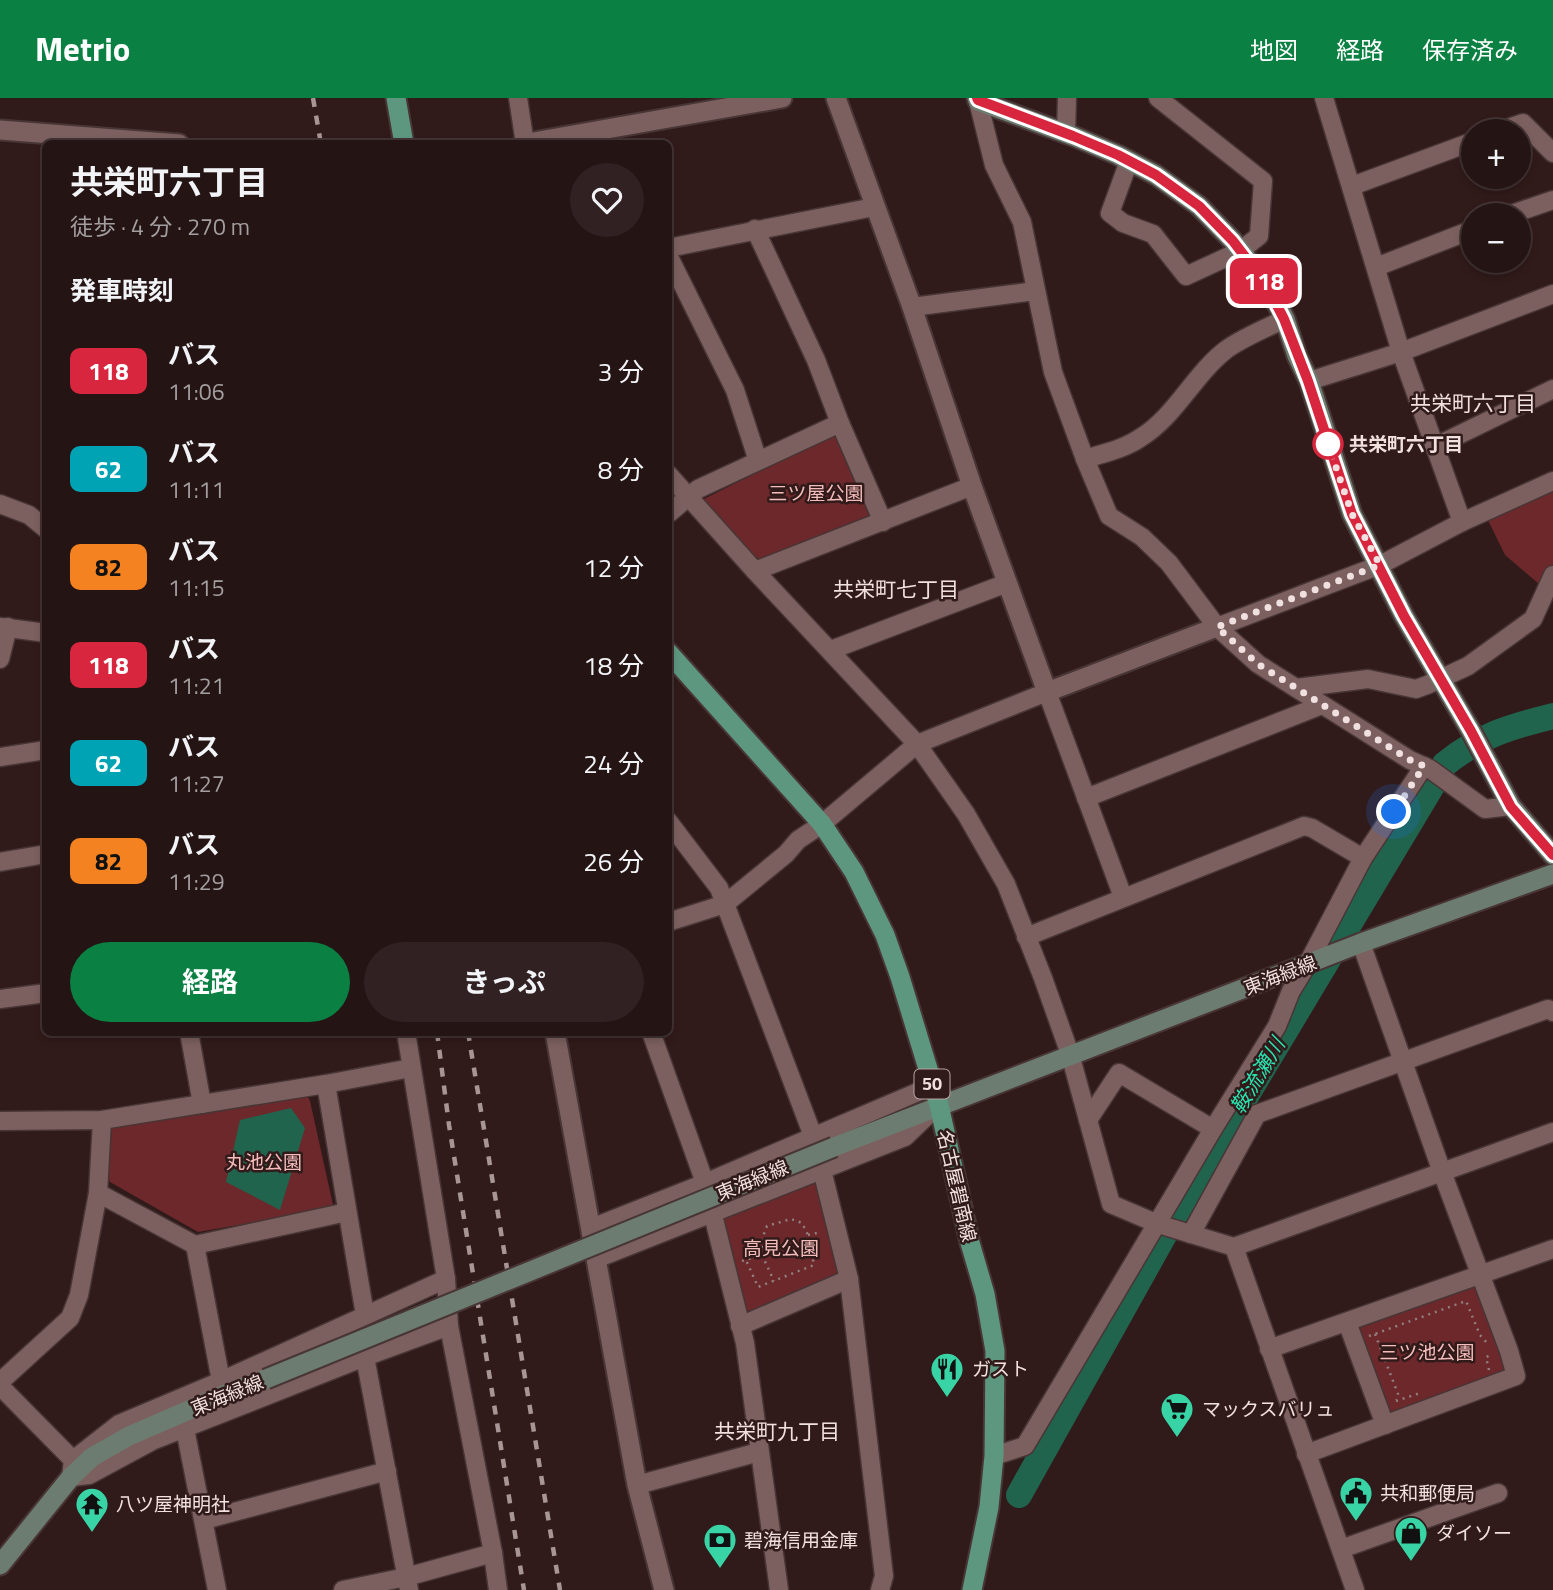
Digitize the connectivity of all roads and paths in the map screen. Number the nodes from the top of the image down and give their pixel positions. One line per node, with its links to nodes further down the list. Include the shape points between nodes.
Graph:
1 (396, 98): 13 (main road)
2 (518, 98): 14 (street)
3 (782, 98): 15 (street)
4 (836, 98): 21 (street)
5 (1067, 98): 11 (street)
6 (1158, 98): 26 (street, via 1263,181 1259,236)
7 (1324, 98): 19 (street)
8 (975, 99): 11 (main road); 29 (street, via 994,165 1022,222)
9 (0, 130): 12 (street)
10 (1531, 131): 17 (street)
11 (1066, 133): 18 (main road)
12 (128, 140)
13 (403, 140)
14 (524, 140)
15 (541, 140)
16 (1461, 146): 19 (street)
17 (1553, 153)
18 (1129, 161): 26 (main road, via 1199,206); 26 (street, via 1110,213 1153,234 1186,276)
19 (1352, 186): 28 (street)
20 (1553, 200): 22 (street)
21 (874, 207): 23 (street); 31 (street)
22 (1531, 207)
23 (755, 229): 25 (street); 36 (street)
24 (1461, 234): 28 (street)
25 (672, 247)
26 (1240, 251): 32 (main road, via 1266,284)
27 (672, 264): 39 (street, via 735,390)
28 (1376, 267): 33 (street)
29 (1035, 291): 31 (street); 38 (street, via 1053,372)
30 (1553, 294): 33 (street)
31 (912, 307): 42 (street)
32 (1284, 319): 34 (main road); 38 (street, via 1228,349 1142,437)
33 (1401, 352): 34 (street); 37 (street)
34 (1308, 381): 49 (main road, via 1352,514)
35 (1553, 390): 37 (street)
36 (840, 423): 39 (street); 46 (street)
37 (1434, 447): 47 (street)
38 (1085, 459): 54 (street, via 1109,516 1142,537 1169,563)
39 (758, 461): 43 (street)
40 (672, 479): 43 (street)
41 (1553, 481): 47 (street)
42 (972, 486): 46 (street); 52 (street)
43 (688, 497): 45 (street); 50 (street)
44 (0, 504): 48 (street, via 29,515)
45 (672, 511)
46 (883, 522): 50 (street)
47 (1462, 522): 49 (street)
48 (42, 526)
49 (1380, 565): 54 (street); 59 (main road)
50 (755, 571): 56 (street)
51 (1553, 575): 59 (street, via 1533,619 1468,666)
52 (1007, 583): 56 (street); 61 (street)
53 (4, 627): 55 (street); 58 (street)
54 (1217, 627): 60 (street, via 1258,664); 61 (street)
55 (42, 632)
56 (831, 650): 63 (street)
57 (672, 656): 69 (main road, 名古屋碧南線 / 50)
58 (0, 659)
59 (1440, 679): 60 (street, via 1416,689 1368,679); 68 (main road)
60 (1296, 688): 62 (street)
61 (1047, 692): 63 (street); 67 (street)
62 (1322, 705): 66 (street); 67 (street)
63 (917, 744): 69 (street); 79 (street, via 966,814 999,873)
64 (42, 751): 65 (street)
65 (0, 757)
66 (1427, 767): 68 (street, via 1485,809); 73 (street)
67 (1086, 797): 76 (street)
68 (1511, 807): 72 (main road)
69 (822, 824): 77 (street); 93 (main road, 名古屋碧南線 / 50, via 854,872 885,935)
70 (672, 826): 77 (street, via 719,888)
71 (42, 855): 74 (street)
72 (1553, 855)
73 (1363, 858): 76 (street, via 1304,826); 81 (street)
74 (0, 862)
75 (1553, 874): 80 (main road, 東海緑線)
76 (1123, 897): 79 (street)
77 (725, 904): 78 (street); 100 (street)
78 (672, 921)
79 (1026, 937): 89 (street)
80 (1356, 945): 81 (main road, 東海緑線); 90 (street)
81 (1312, 963): 89 (main road, 東海緑線); 98 (street, via 1291,991 1278,1026)
82 (42, 994): 83 (street)
83 (0, 999)
84 (1553, 1013): 90 (street, via 1548,1009)
85 (190, 1036): 94 (street)
86 (407, 1036): 91 (street)
87 (556, 1036): 108 (street)
88 (652, 1036): 103 (street)
89 (1070, 1054): 93 (main road, 東海緑線); 96 (street)
90 (1402, 1061): 102 (street); 109 (street, via 1257,1114)
91 (411, 1068): 92 (street); 118 (street)
92 (326, 1084): 94 (street); 105 (street)
93 (935, 1096): 100 (street, via 895,1104); 101 (street, via 905,1137); 137 (main road, 名古屋碧南線 / 50, via 995,1351); 138 (main road, 東海緑線, bridge, via 834,1147 226,1394 129,1436)
94 (202, 1104): 95 (street)
95 (102, 1119): 97 (street); 104 (street)
96 (1088, 1120): 98 (street, via 1119,1073); 107 (street, via 1111,1204)
97 (0, 1121)
98 (1213, 1129): 107 (street)
99 (1553, 1132): 102 (street)
100 (813, 1136): 103 (street)
101 (822, 1170): 106 (street); 119 (street)
102 (1442, 1172): 111 (street); 117 (street)
103 (705, 1183): 106 (street); 108 (street)
104 (98, 1193): 110 (street); 130 (street, via 79,1295 70,1318)
105 (347, 1212): 110 (street); 121 (street)
106 (713, 1213): 114 (street); 116 (street)
107 (1159, 1224): 109 (street); 137 (street, via 1025,1446)
108 (591, 1228): 114 (street)
109 (1187, 1233): 111 (street)
110 (195, 1245): 129 (street)
111 (1234, 1247): 125 (street)
112 (1553, 1249): 117 (street)
113 (762, 1255): 115 (path); 120 (path); 120 (path, via 767,1226 791,1219 802,1223 814,1265)
114 (596, 1259): 140 (street)
115 (746, 1260): 116 (path); 120 (path, via 758,1286)
116 (725, 1265): 124 (street)
117 (1481, 1275): 122 (street); 126 (street)
118 (446, 1279): 121 (street); 123 (street)
119 (849, 1279): 124 (street); 152 (street, via 884,1576)
120 (774, 1280)
121 (365, 1315): 129 (street)
122 (1348, 1322): 125 (street); 133 (street)
123 (449, 1326): 127 (street); 144 (street)
124 (740, 1326): 135 (street)
125 (1269, 1349): 136 (street)
126 (1506, 1352): 128 (path, via 1486,1357 1490,1369); 132 (path, via 1490,1346 1480,1335 1465,1301 1376,1334 1398,1394); 133 (street, via 1516,1376)
127 (365, 1357): 134 (street); 139 (street)
128 (1479, 1373)
129 (221, 1381): 138 (street, via 119,1424)
130 (0, 1384): 138 (street)
131 (1420, 1393): 132 (path)
132 (1396, 1401): 133 (path)
133 (1392, 1423): 136 (street)
134 (185, 1429): 138 (street, via 89,1475); 142 (street)
135 (759, 1452): 140 (street); 151 (street)
136 (1306, 1454): 143 (street)
137 (994, 1456): 153 (main road, 名古屋碧南線 / 50)
138 (72, 1469): 145 (main road, 東海緑線)
139 (387, 1471): 142 (street); 146 (street)
140 (637, 1485): 150 (street)
141 (1498, 1493): 143 (street)
142 (204, 1520): 147 (street)
143 (1341, 1549): 154 (street)
144 (493, 1553): 146 (street); 149 (street)
145 (0, 1565)
146 (408, 1584): 148 (street)
147 (217, 1590)
148 (343, 1590)
149 (498, 1590)
150 (664, 1590)
151 (779, 1590)
152 (880, 1590)
153 (972, 1590)
154 (1355, 1590)

